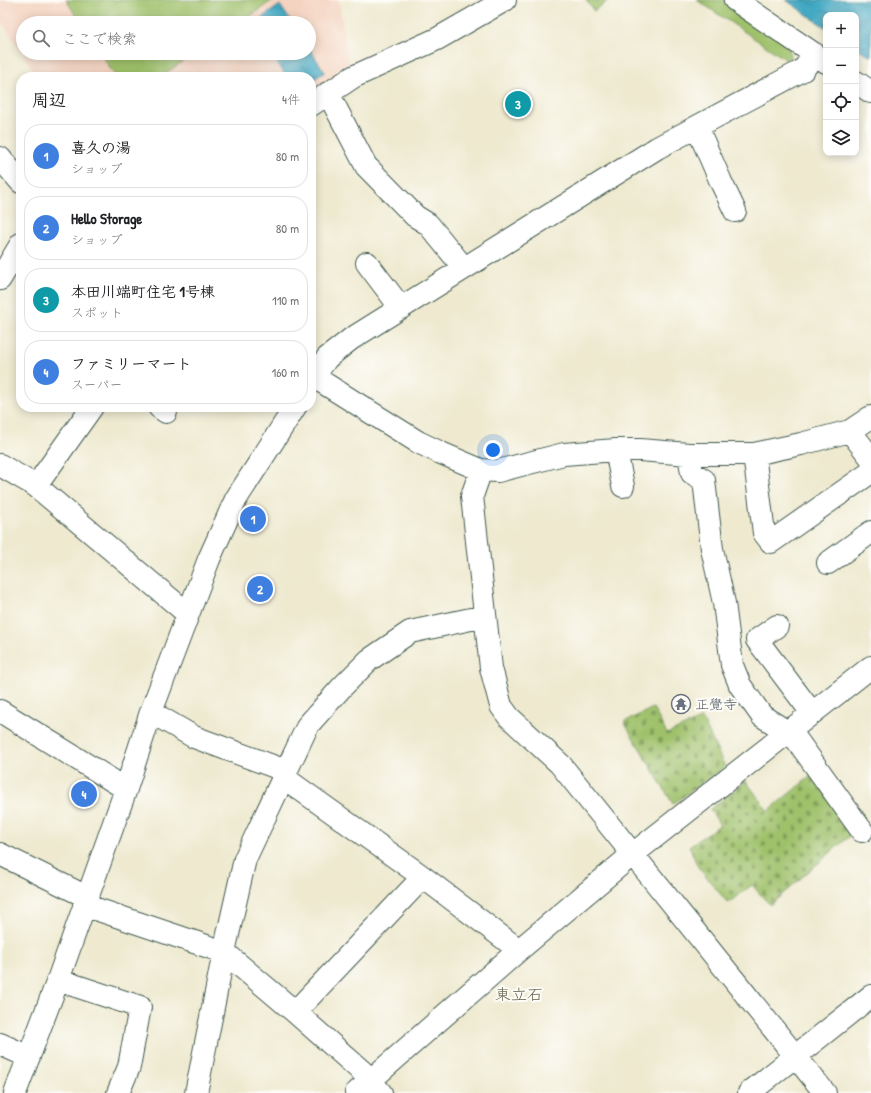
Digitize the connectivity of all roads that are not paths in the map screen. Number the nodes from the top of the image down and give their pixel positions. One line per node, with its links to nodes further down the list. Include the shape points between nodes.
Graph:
1 (506, 0): 6 (street, via 437,39 353,76)
2 (735, 0): 3 (street)
3 (820, 58): 7 (street, via 803,70)
4 (859, 84): 5 (street)
5 (871, 92)
6 (320, 99): 13 (street, via 366,166 415,216 428,224)
7 (697, 127): 10 (street); 13 (street, via 657,148)
8 (0, 158): 9 (street)
9 (16, 176)
10 (735, 211)
11 (16, 252): 14 (street)
12 (367, 263): 15 (street)
13 (464, 268): 15 (street)
14 (0, 279)
15 (401, 308): 16 (street, via 340,347)
16 (316, 373)
17 (316, 380): 27 (street, via 418,442)
18 (88, 412): 29 (street)
19 (292, 412): 33 (street, via 236,498)
20 (871, 417): 21 (street)
21 (850, 431): 24 (street); 25 (street)
22 (616, 450): 23 (street); 27 (street, via 564,454 498,471); 30 (street)
23 (689, 454): 24 (street); 40 (street, via 692,473 704,480 712,549 724,603 732,664 740,685 762,716)
24 (754, 454): 28 (street, via 764,533 771,542)
25 (871, 458)
26 (0, 465): 29 (street)
27 (481, 470): 34 (street, via 472,496)
28 (871, 472)
29 (36, 486): 33 (street)
30 (623, 486)
31 (871, 532): 32 (street)
32 (828, 563)
33 (188, 614): 38 (street)
34 (480, 617): 41 (street, via 410,632 368,660 308,725); 45 (street, via 501,706 509,717 560,764)
35 (777, 626): 39 (street, via 757,640)
36 (871, 667): 39 (street)
37 (0, 711): 42 (street)
38 (151, 712): 41 (street, via 194,737); 42 (street)
39 (812, 713): 40 (street)
40 (788, 731): 43 (street); 45 (street)
41 (285, 774): 46 (street); 49 (street, via 244,859)
42 (126, 789): 47 (street)
43 (862, 831)
44 (0, 854): 47 (street)
45 (633, 854): 48 (street); 54 (street)
46 (423, 877): 48 (street); 52 (street)
47 (86, 901): 49 (street); 50 (street)
48 (519, 950): 56 (street)
49 (224, 952): 52 (street); 59 (street)
50 (58, 980): 55 (street); 58 (street, via 140,1007 128,1067)
51 (871, 996): 54 (street)
52 (295, 1012): 56 (street)
53 (0, 1044): 55 (street)
54 (796, 1056): 60 (street); 61 (street)
55 (29, 1057): 57 (street)
56 (369, 1089)
57 (15, 1093)
58 (118, 1093)
59 (196, 1093)
60 (749, 1093)
61 (825, 1093)

